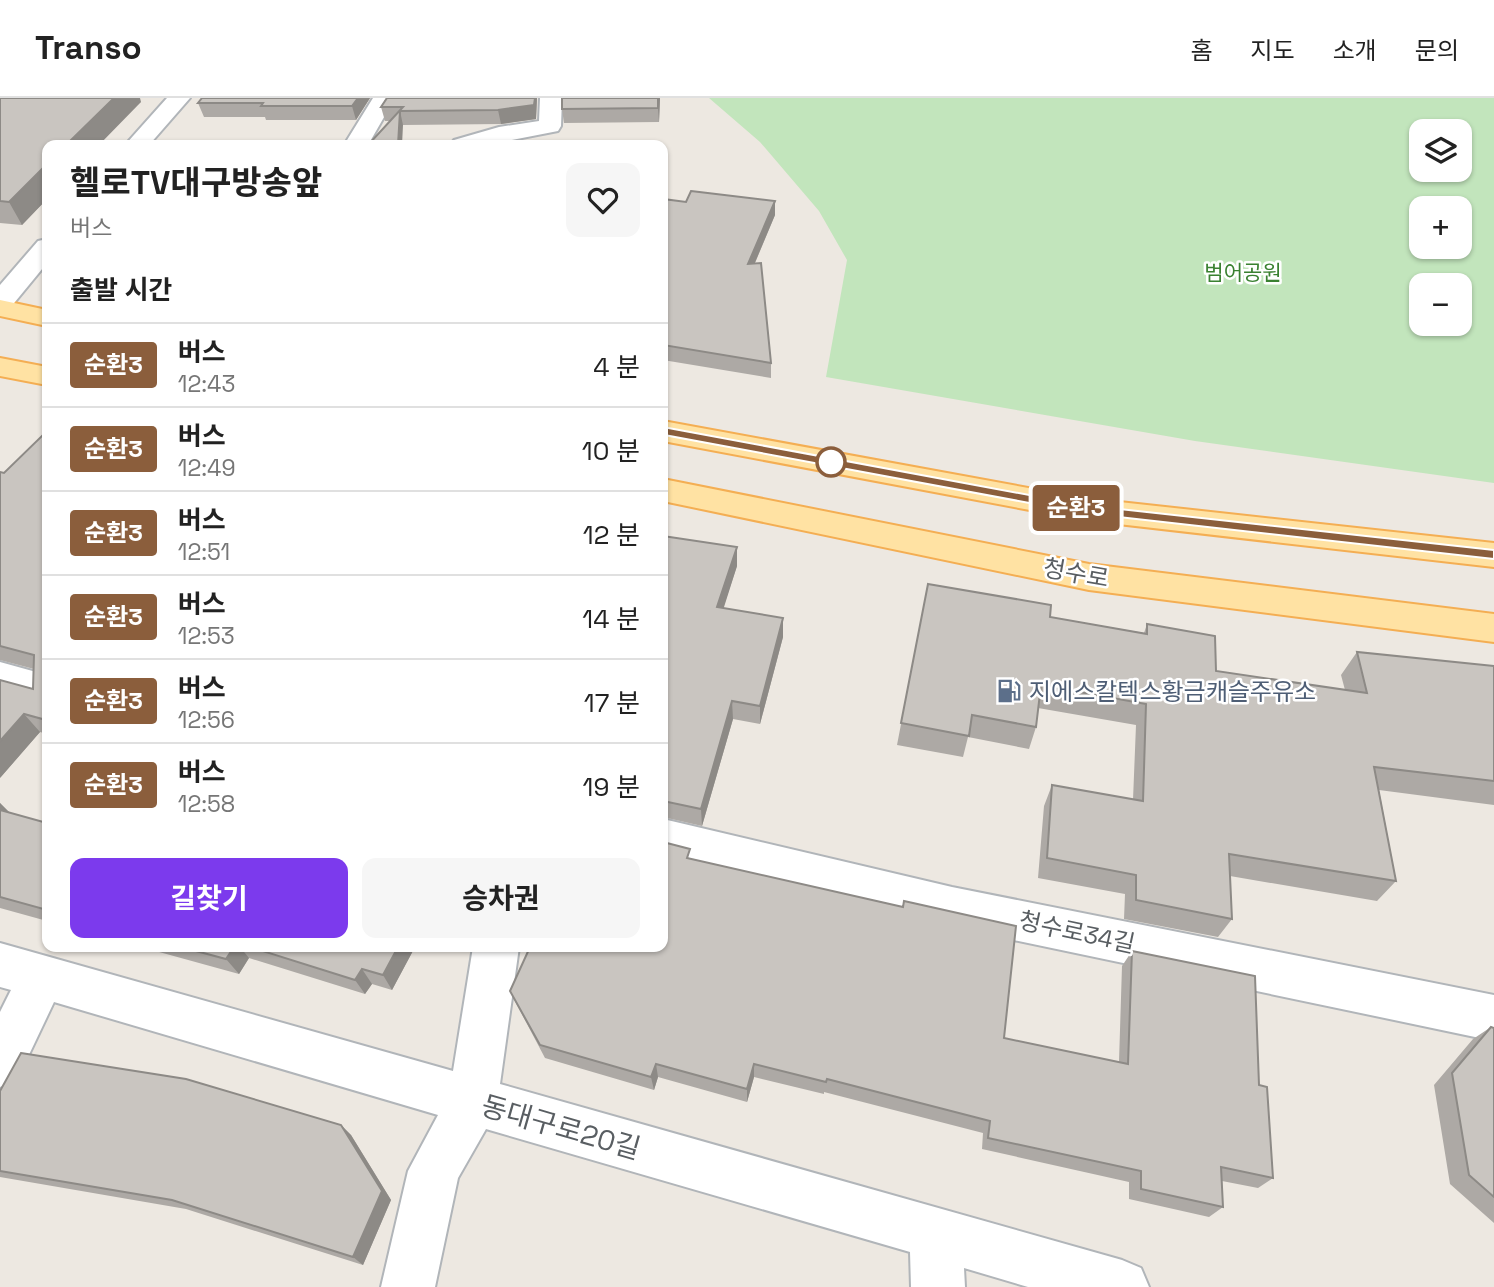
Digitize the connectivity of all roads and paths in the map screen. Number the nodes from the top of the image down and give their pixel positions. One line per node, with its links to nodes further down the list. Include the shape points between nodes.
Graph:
1 (179, 98): 4 (street)
2 (384, 98): 5 (street)
3 (551, 98): 6 (street, via 550,127)
4 (141, 140)
5 (359, 140)
6 (479, 140)
7 (42, 253): 8 (street)
8 (0, 302)
9 (0, 309): 10 (main road)
10 (42, 317)
11 (0, 367): 12 (main road)
12 (42, 375)
13 (668, 432): 15 (main road, via 1083,509)
14 (668, 491): 16 (main road, 청수로, via 1089,577)
15 (1494, 555)
16 (1494, 628)
17 (0, 677): 18 (street)
18 (42, 689)
19 (668, 838): 22 (street, 청수로34길, via 952,906)
20 (495, 952): 24 (street)
21 (21, 971): 23 (street); 24 (street, 동대구로20길)
22 (1494, 1018)
23 (0, 1063)
24 (473, 1102): 25 (street, 동대구로20길); 26 (street, via 434,1171)
25 (936, 1233): 27 (street); 28 (street, 동대구로20길)
26 (408, 1287)
27 (937, 1287)
28 (1122, 1287)

